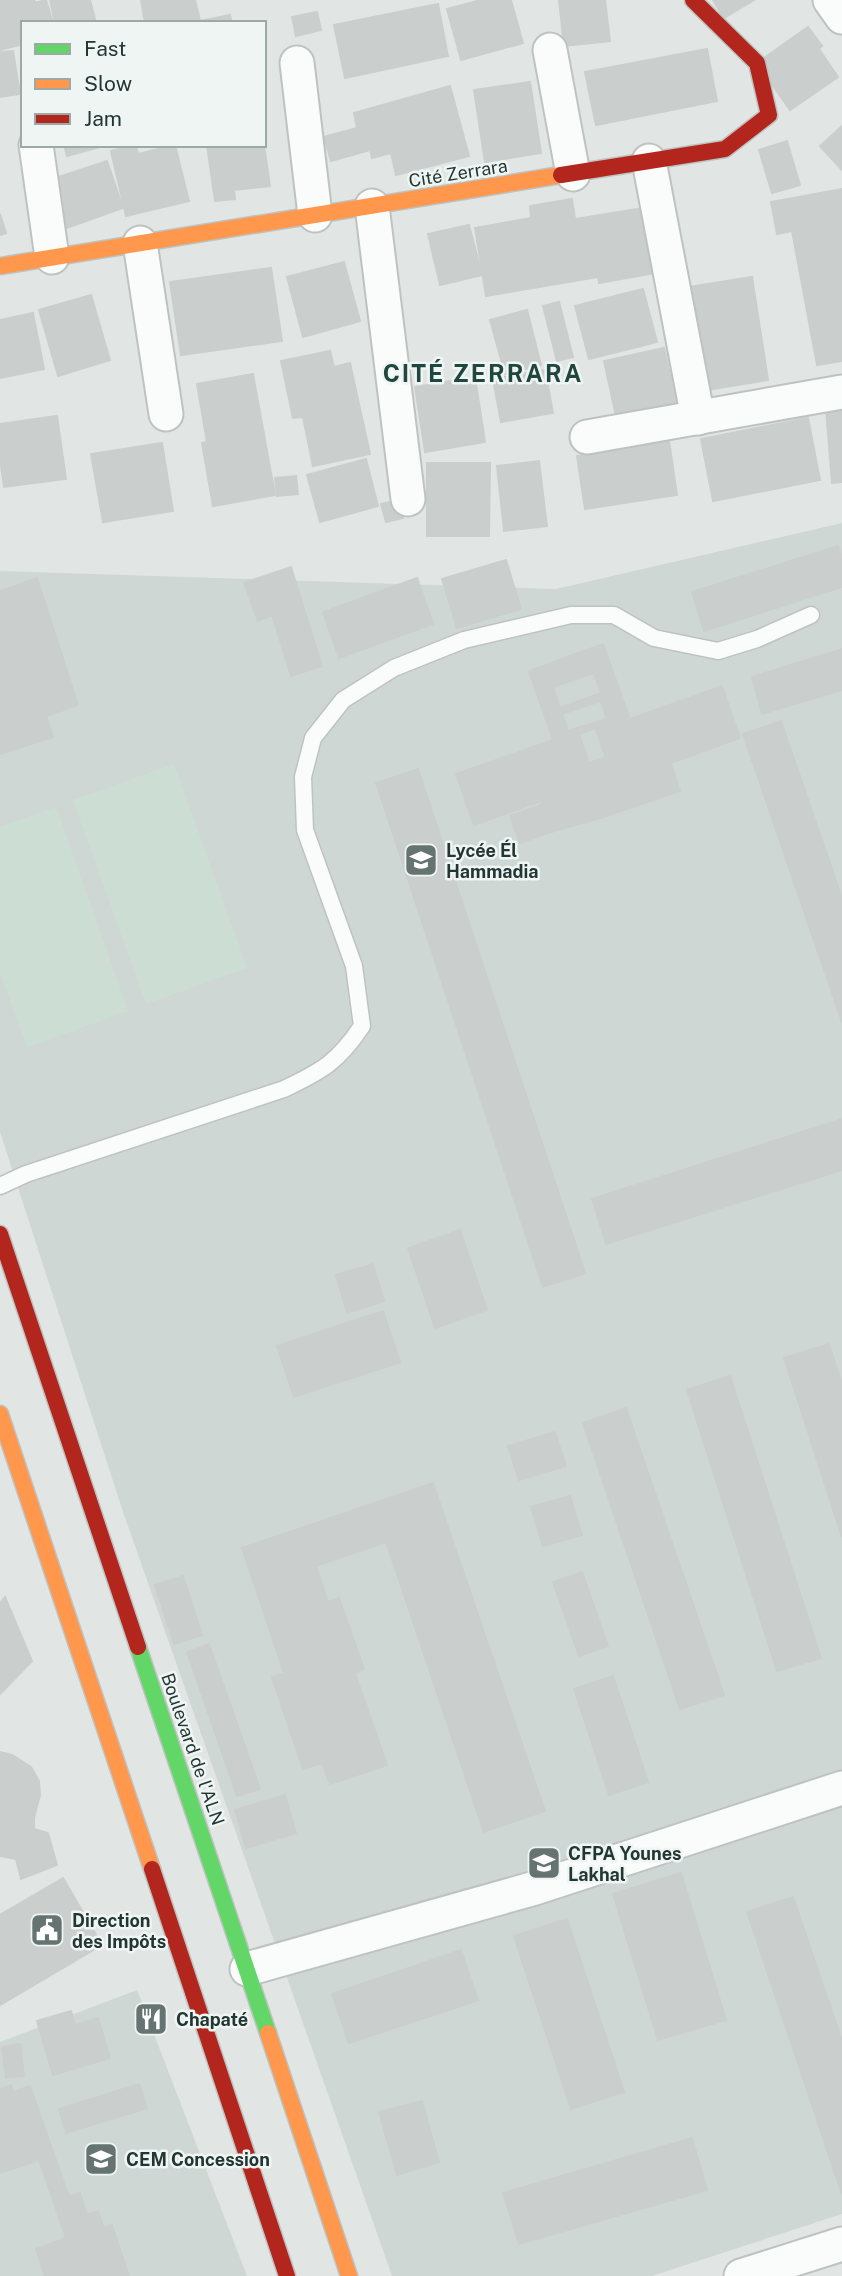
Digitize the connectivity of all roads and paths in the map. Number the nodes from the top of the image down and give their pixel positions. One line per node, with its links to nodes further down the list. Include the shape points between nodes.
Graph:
1 (694, 0): 7 (main road, Cité Zerrara, via 757,63 769,115 725,149)
2 (830, 0): 3 (street)
3 (842, 16)
4 (550, 50): 8 (street)
5 (297, 63): 10 (street)
6 (36, 147): 12 (street)
7 (649, 161): 8 (main road, Cité Zerrara); 16 (street)
8 (573, 174): 9 (main road, Cité Zerrara)
9 (372, 206): 10 (main road, Cité Zerrara); 18 (street)
10 (315, 215): 11 (main road, Cité Zerrara)
11 (140, 243): 12 (main road, Cité Zerrara); 15 (street)
12 (52, 257): 13 (main road, Cité Zerrara)
13 (0, 266)
14 (842, 392): 16 (street)
15 (166, 414)
16 (698, 418): 17 (street)
17 (587, 437)
18 (408, 499)
19 (811, 615): 20 (lane, via 718,651 654,638 614,615 571,615 464,640 394,668 343,700 313,738 303,776 305,830 354,966 362,1027 347,1049 322,1071 284,1089)
20 (0, 1186)
21 (0, 1234): 24 (main road, Boulevard de l'ALN)
22 (0, 1413): 26 (main road)
23 (842, 1788): 24 (street, via 535,1888)
24 (247, 1969): 27 (main road, Boulevard de l'ALN)
25 (842, 2244): 28 (street)
26 (287, 2276)
27 (349, 2276)
28 (741, 2276)

